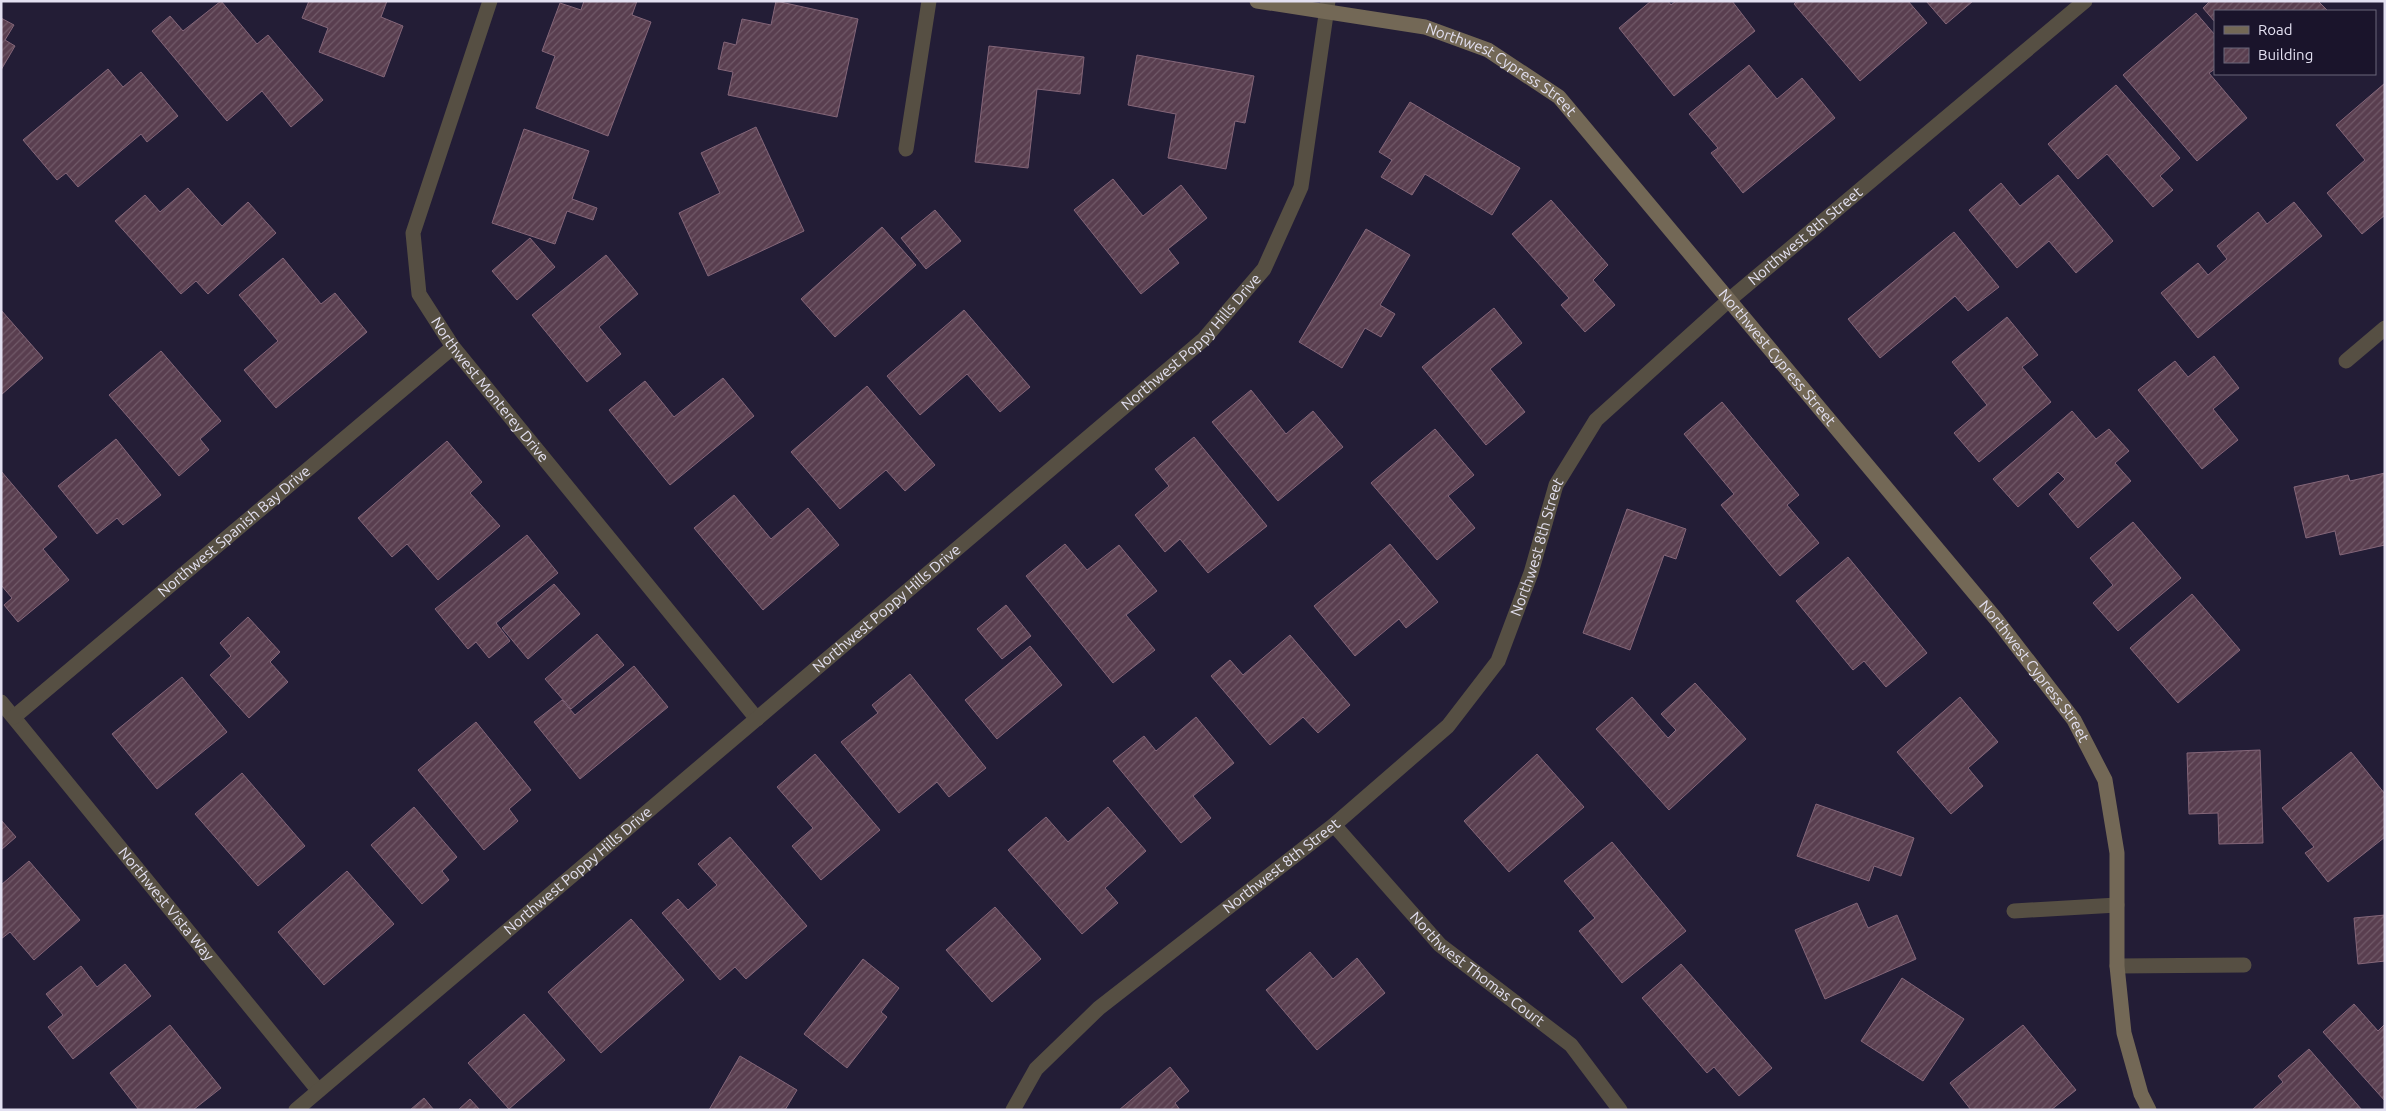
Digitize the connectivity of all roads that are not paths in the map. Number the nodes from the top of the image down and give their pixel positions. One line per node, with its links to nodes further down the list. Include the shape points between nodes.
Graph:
1 (490, 1): 9 (street, Northwest Monterey Drive, via 414,233 419,294)
2 (929, 1): 6 (street)
3 (1258, 1): 5 (street, Northwest Cypress Street)
4 (2085, 1): 7 (street, Northwest 8th Street)
5 (1327, 6): 7 (street, Northwest Cypress Street, via 1424,27 1488,50 1559,97); 13 (street, Northwest Poppy Hills Drive, via 1301,188 1264,269 1204,339)
6 (906, 148)
7 (1729, 300): 14 (street, Northwest 8th Street, via 1596,420 1556,485 1531,572 1498,661 1448,726); 15 (street, Northwest Cypress Street, via 1996,619 2074,720 2105,780 2117,853)
8 (2385, 328): 10 (street)
9 (453, 347): 12 (street, Northwest Spanish Bay Drive); 13 (street, Northwest Monterey Drive)
10 (2346, 360)
11 (1, 702): 12 (street, Northwest Vista Way)
12 (14, 718): 19 (street, Northwest Vista Way)
13 (757, 719): 19 (street, Northwest Poppy Hills Drive)
14 (1334, 825): 21 (street, Northwest 8th Street, via 1100,1008 1036,1069); 22 (street, Northwest Thomas Court, via 1440,944 1571,1045)
15 (2117, 905): 16 (street); 18 (street, Northwest Cypress Street)
16 (2014, 911)
17 (2244, 965): 18 (street)
18 (2117, 966): 23 (street, Northwest Cypress Street, via 2124,1034 2141,1094)
19 (318, 1090): 20 (street, Northwest Poppy Hills Drive)
20 (296, 1110)
21 (1013, 1110)
22 (1620, 1110)
23 (2149, 1110)

